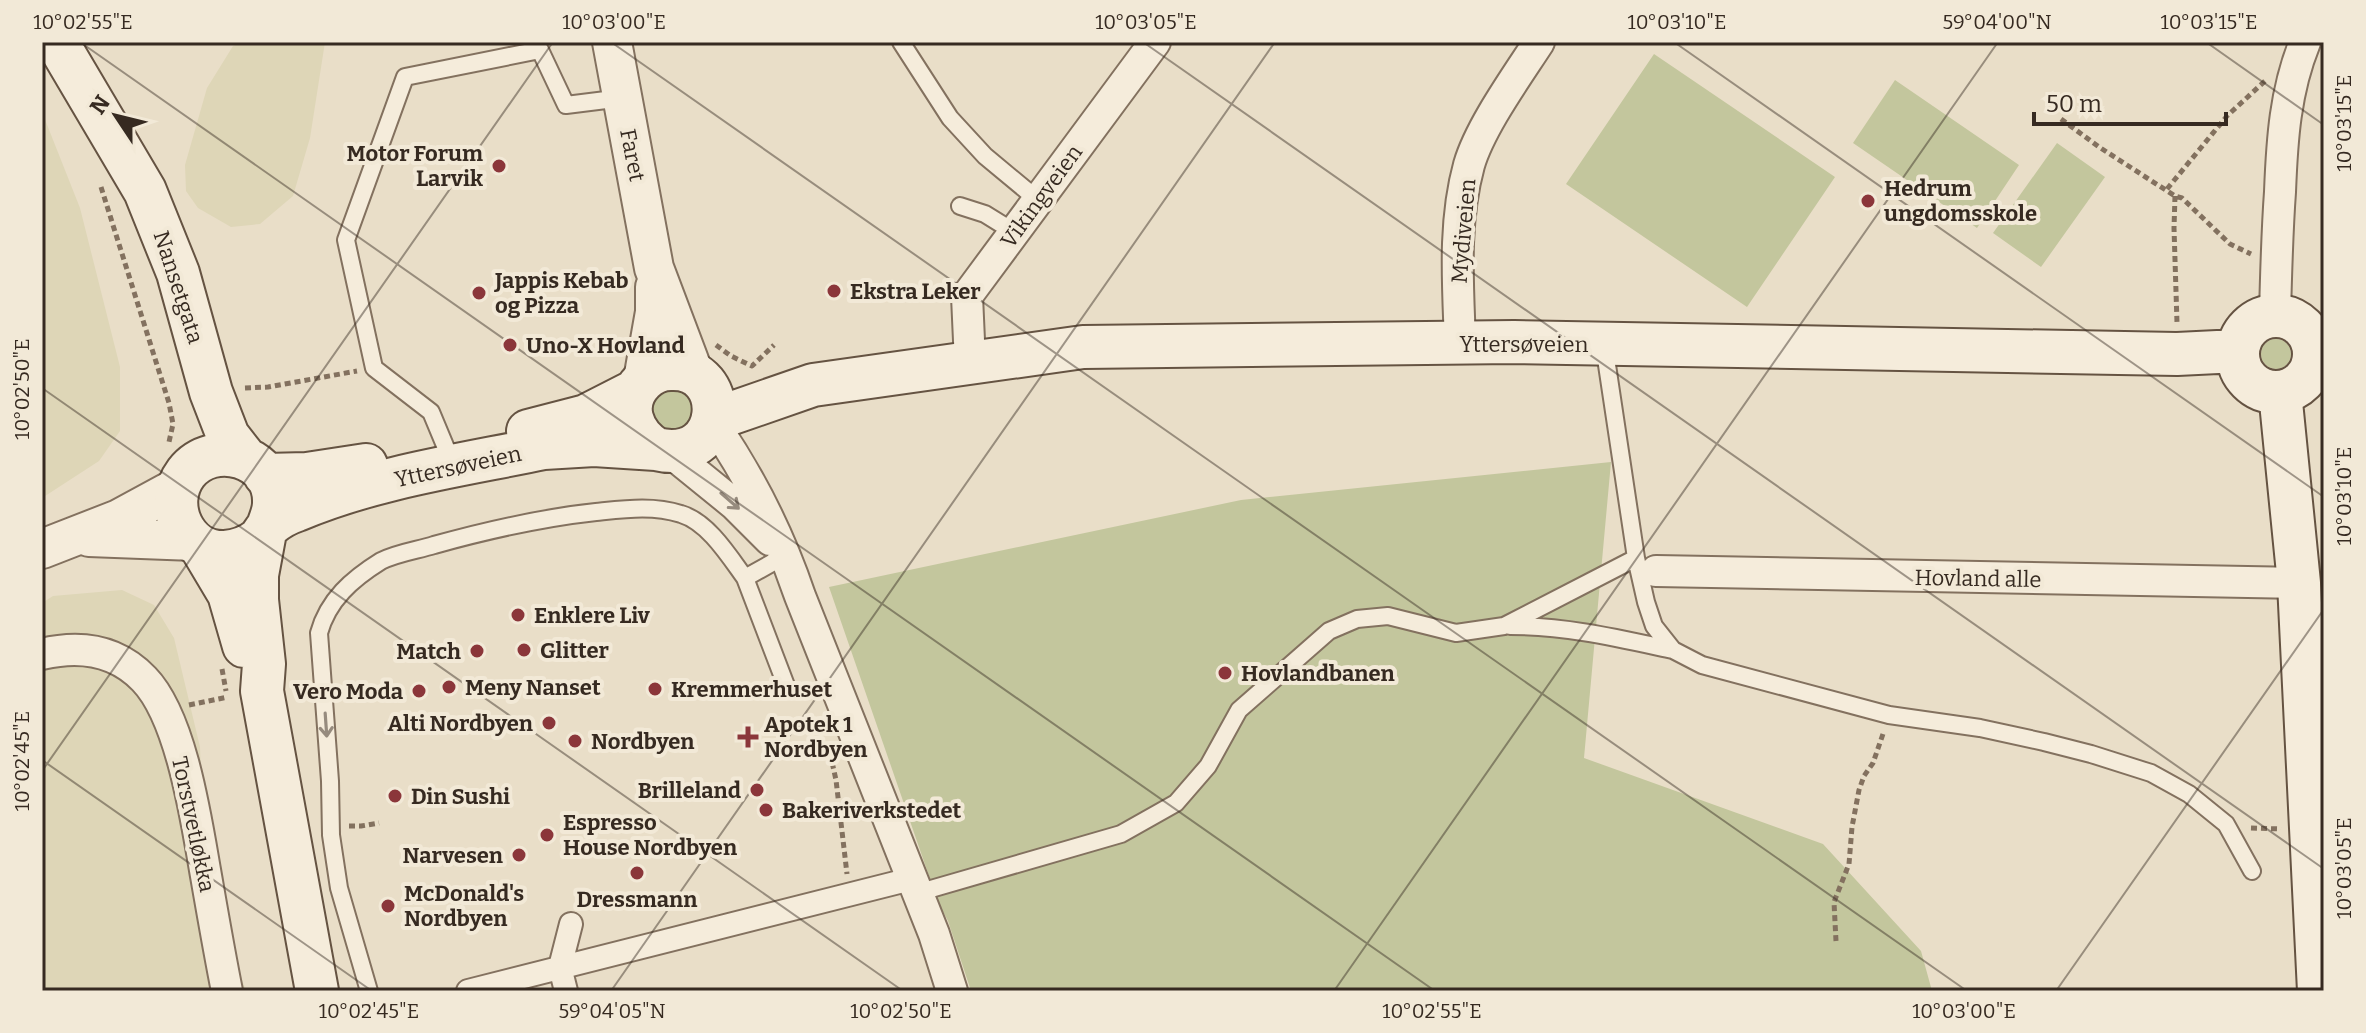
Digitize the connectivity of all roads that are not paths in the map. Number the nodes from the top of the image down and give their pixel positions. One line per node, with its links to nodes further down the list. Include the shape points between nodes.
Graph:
1 (57, 42): 8 (main road, Nansetgata)
2 (612, 42): 7 (street, Faret)
3 (901, 42): 9 (lane, via 950,118)
4 (1155, 42): 9 (street, Vikingveien)
5 (1539, 42): 14 (street, Mydiveien, via 1470,163 1457,264)
6 (2305, 42): 13 (street, via 2285,112)
7 (622, 98): 12 (street, Faret); 22 (lane, via 566,105 540,50 405,77 346,240 374,368 431,412)
8 (103, 118): 24 (main road, Nansetgata, via 145,191 178,273 228,436); 25 (main road, Nansetgata, via 160,282 192,397 192,443)
9 (1038, 200): 11 (street, Vikingveien)
10 (960, 206): 11 (lane)
11 (1014, 232): 18 (street, Vikingveien, via 967,296)
12 (654, 268): 19 (street, Faret, via 655,312); 20 (street, Faret)
13 (2275, 315): 16 (main road, via 2249,326); 17 (main road, via 2304,326)
14 (1460, 343): 15 (main road, Yttersøveien); 18 (main road, Yttersøveien, via 1083,347)
15 (1604, 345): 16 (main road, Yttersøveien); 30 (lane)
16 (2238, 351): 21 (main road, via 2240,368 2250,382)
17 (2320, 355): 21 (main road, via 2305,380)
18 (970, 363): 20 (main road, Yttersøveien, via 813,385 755,382)
19 (639, 386): 20 (main road, via 654,373 681,369); 22 (main road, Yttersøveien, via 586,416); 23 (main road, via 630,404 636,430 644,442)
20 (707, 388): 23 (main road, via 707,435 684,451); 29 (street)
21 (2280, 392): 32 (main road)
22 (446, 448): 24 (main road, Yttersøveien, via 307,474)
23 (663, 451): 26 (main road, Yttersøveien, via 594,445 544,448 329,497 292,511); 29 (street, one-way to 29, via 734,504)
24 (256, 467): 25 (main road, via 235,455 210,456); 26 (main road, via 271,485 274,500)
25 (177, 470): 27 (street, via 119,519); 28 (main road, via 178,517)
26 (266, 529): 28 (main road, via 235,551); 37 (main road, via 257,600 264,664)
27 (56, 543): 28 (street)
28 (198, 544): 37 (main road, via 229,594 249,665)
29 (786, 555): 31 (lane); 39 (street)
30 (1646, 564): 32 (street, Hovland alle); 33 (lane); 34 (lane, via 1646,602 1654,626)
31 (745, 578): 36 (lane); 44 (lane, one-way to 44, via 717,538 685,514 654,507 546,517 483,531 383,560 337,596 319,633 331,835 339,888)
32 (2299, 583): 48 (main road)
33 (1504, 626): 34 (lane, via 1576,629); 39 (lane, via 1456,633 1388,616 1357,619 1329,631 1239,710 1208,766 1176,803 1121,834)
34 (1673, 650): 38 (lane, via 1702,665 1889,715 1980,728 2151,773 2226,824)
35 (42, 654): 42 (street, Torstvetløkka, via 84,649 109,655 145,680 164,710 192,797)
36 (787, 688)
37 (245, 694): 43 (main road)
38 (2252, 871)
39 (914, 886): 41 (street); 47 (street)
40 (571, 924): 41 (street)
41 (560, 967): 45 (street); 46 (street)
42 (227, 991)
43 (317, 991)
44 (369, 991)
45 (468, 991)
46 (566, 991)
47 (952, 991)
48 (2319, 991)

